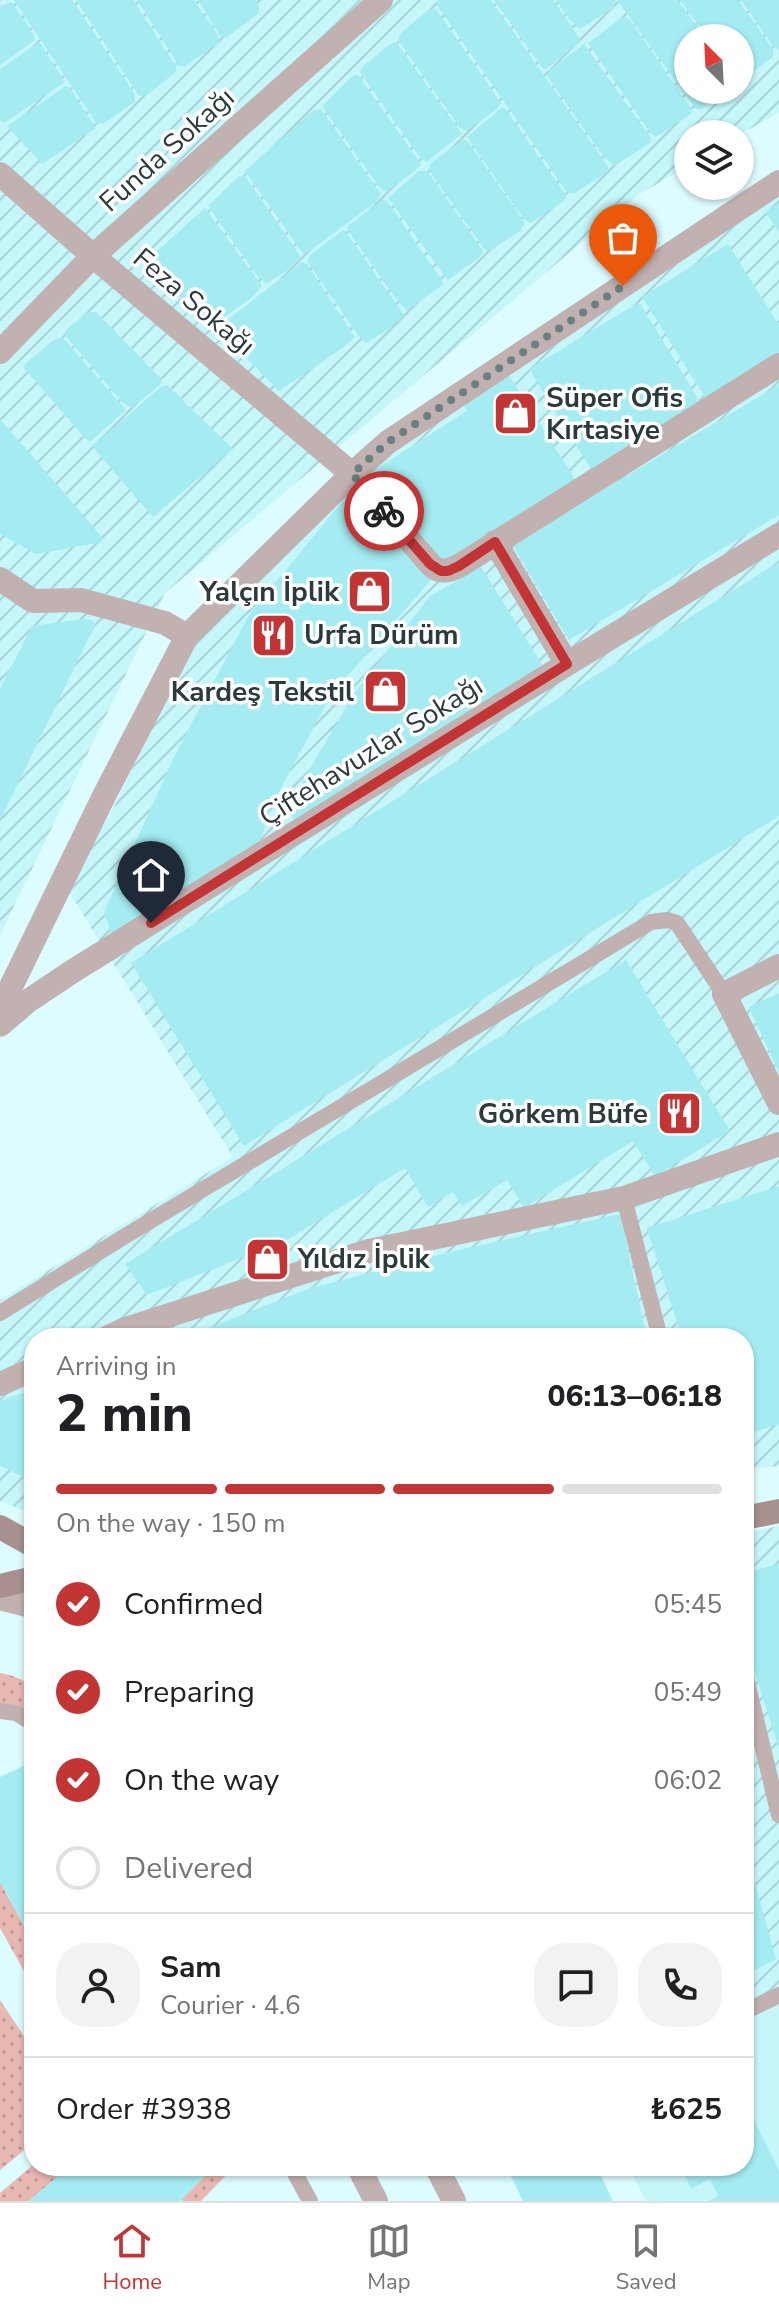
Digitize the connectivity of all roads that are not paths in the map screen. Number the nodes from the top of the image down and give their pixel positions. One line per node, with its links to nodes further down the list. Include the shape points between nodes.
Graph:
1 (381, 0): 4 (street, Funda Sokağı)
2 (0, 174): 4 (street, Feza Sokağı)
3 (779, 182): 7 (street, via 388,442)
4 (93, 256): 5 (street, Funda Sokağı); 7 (street, Feza Sokağı)
5 (0, 352)
6 (779, 365): 9 (street)
7 (352, 474): 9 (street, via 436,570 459,566); 11 (street)
8 (779, 535): 12 (street, Çiftehavuzlar Sokağı)
9 (495, 542): 12 (street)
10 (0, 579): 11 (street, via 33,601 81,600 165,623)
11 (187, 636): 14 (street)
12 (567, 664): 16 (street, Çiftehavuzlar Sokağı, via 73,971)
13 (779, 966): 15 (street)
14 (3, 994)
15 (724, 994): 17 (street); 20 (lane, via 677,923 651,922)
16 (0, 1025)
17 (779, 1103)
18 (779, 1144): 19 (street)
19 (624, 1198): 21 (street, via 369,1251); 22 (lane)
20 (0, 1313)
21 (129, 1328)
22 (657, 1328)
23 (24, 1373): 24 (street)
24 (0, 1384)
25 (779, 1511): 26 (main road)
26 (754, 1516)
27 (0, 1527): 28 (main road)
28 (24, 1540)
29 (24, 1580): 30 (main road)
30 (0, 1586)
31 (0, 1598): 32 (street)
32 (24, 1604)
33 (0, 1711): 35 (lane)
34 (754, 1711): 36 (lane)
35 (24, 1718)
36 (779, 1815)
37 (779, 1995): 38 (lane)
38 (754, 2007)
39 (296, 2176): 42 (lane)
40 (363, 2176): 43 (street)
41 (441, 2176): 44 (street)
42 (310, 2201)
43 (376, 2201)
44 (454, 2201)

